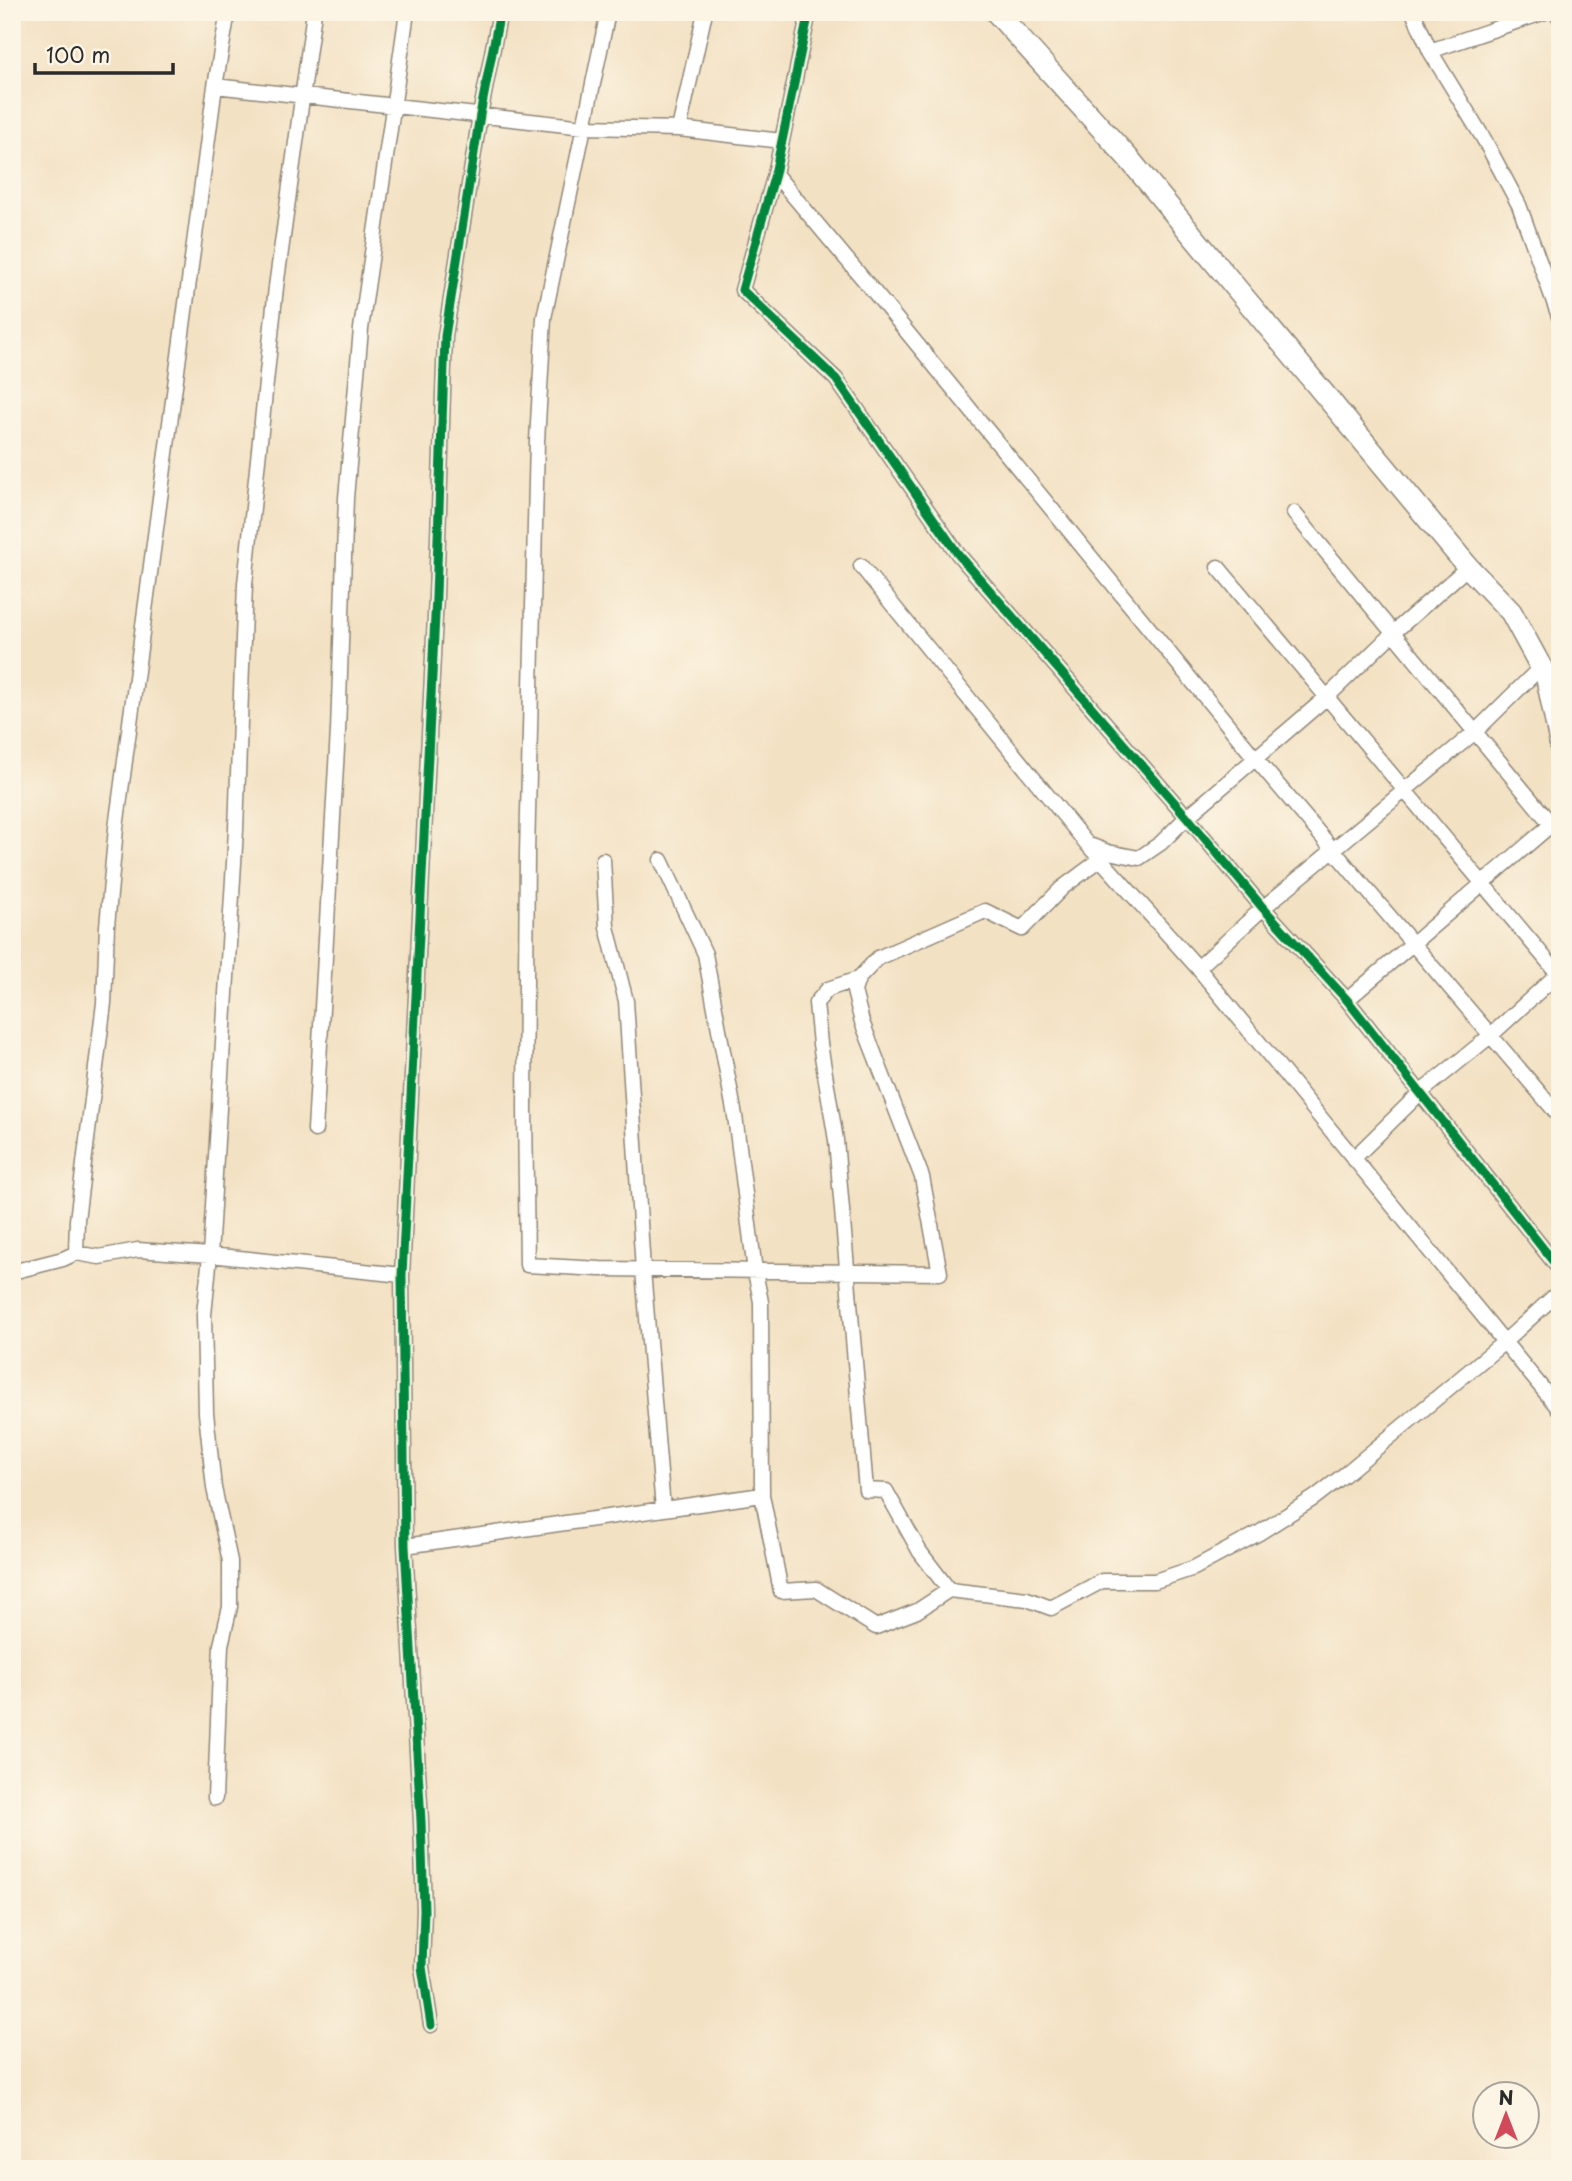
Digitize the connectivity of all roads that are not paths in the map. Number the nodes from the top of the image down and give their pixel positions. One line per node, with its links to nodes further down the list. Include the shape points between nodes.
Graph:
1 (228, 12): 14 (street)
2 (314, 12): 15 (street)
3 (407, 12): 16 (street)
4 (500, 12): 17 (street)
5 (608, 12): 18 (street)
6 (705, 12): 19 (street)
7 (808, 12): 20 (street)
8 (996, 12): 26 (highway, via 1129,159)
9 (1412, 12): 13 (street)
10 (1545, 12): 13 (street)
11 (1557, 12): 12 (street)
12 (1560, 19)
13 (1430, 51): 22 (street, via 1519,205)
14 (215, 86): 15 (street); 54 (street, via 116,828 104,1003)
15 (301, 95): 16 (street); 55 (street, via 245,584 236,830)
16 (392, 106): 17 (street); 52 (street, via 361,329 346,498)
17 (480, 115): 18 (street); 61 (street, via 445,336)
18 (584, 127): 19 (street); 56 (street, via 544,318 537,441 527,867 527,1265)
19 (679, 129): 20 (street)
20 (782, 141): 21 (street)
21 (775, 174): 32 (street); 35 (street, via 742,290 836,379 958,554)
22 (1560, 319)
23 (1294, 513): 27 (street)
24 (862, 566): 37 (street)
25 (1218, 567): 30 (street)
26 (1468, 567): 27 (street); 28 (highway, via 1511,612)
27 (1394, 632): 30 (street); 31 (street)
28 (1541, 667): 29 (highway); 31 (street); 33 (street)
29 (1560, 689)
30 (1327, 697): 32 (street); 34 (street)
31 (1475, 732): 34 (street); 36 (street)
32 (1255, 758): 35 (street); 38 (street)
33 (1560, 759)
34 (1405, 792): 38 (street); 42 (street)
35 (1187, 817): 37 (street, via 1139,858); 43 (street)
36 (1555, 820): 42 (street)
37 (1087, 844): 39 (street)
38 (1333, 850): 43 (street); 44 (street)
39 (1101, 859): 45 (street); 47 (street, via 1062,888 1022,929 985,911 878,958)
40 (603, 860): 56 (street, via 607,927 626,1001)
41 (661, 860): 58 (street, via 705,954 736,1116)
42 (1483, 885): 44 (street); 46 (street)
43 (1264, 908): 45 (street); 48 (street)
44 (1414, 943): 48 (street); 49 (street)
45 (1198, 968): 53 (street)
46 (1559, 974): 49 (street)
47 (858, 979): 60 (street, via 828,989 816,1003); 60 (street, via 854,991 862,1022 922,1178 940,1273)
48 (1347, 1000): 50 (street)
49 (1489, 1037): 50 (street); 51 (street)
50 (1420, 1093): 53 (street); 57 (street)
51 (1560, 1117)
52 (315, 1130)
53 (1353, 1159): 63 (street)
54 (76, 1254): 55 (street, via 99,1257 138,1250); 59 (street)
55 (210, 1255): 61 (street); 69 (street, via 204,1315 206,1413 214,1488 230,1561 230,1606 221,1645)
56 (643, 1270): 58 (street); 66 (street)
57 (1560, 1270)
58 (755, 1271): 60 (street); 65 (street, via 761,1302)
59 (12, 1272)
60 (849, 1272): 68 (street, via 866,1490 886,1490 920,1552)
61 (401, 1275): 67 (street)
62 (1560, 1291): 63 (street)
63 (1503, 1343): 64 (street); 68 (street, via 1314,1498 1194,1568 1155,1581 1102,1581 1051,1608 1027,1600)
64 (1560, 1410)
65 (762, 1495): 66 (street); 68 (street, via 781,1591 816,1589 876,1627 917,1611)
66 (663, 1509): 67 (street)
67 (405, 1546): 70 (street, via 421,1821 422,1967)
68 (949, 1590)
69 (215, 1798)
70 (431, 2025)

